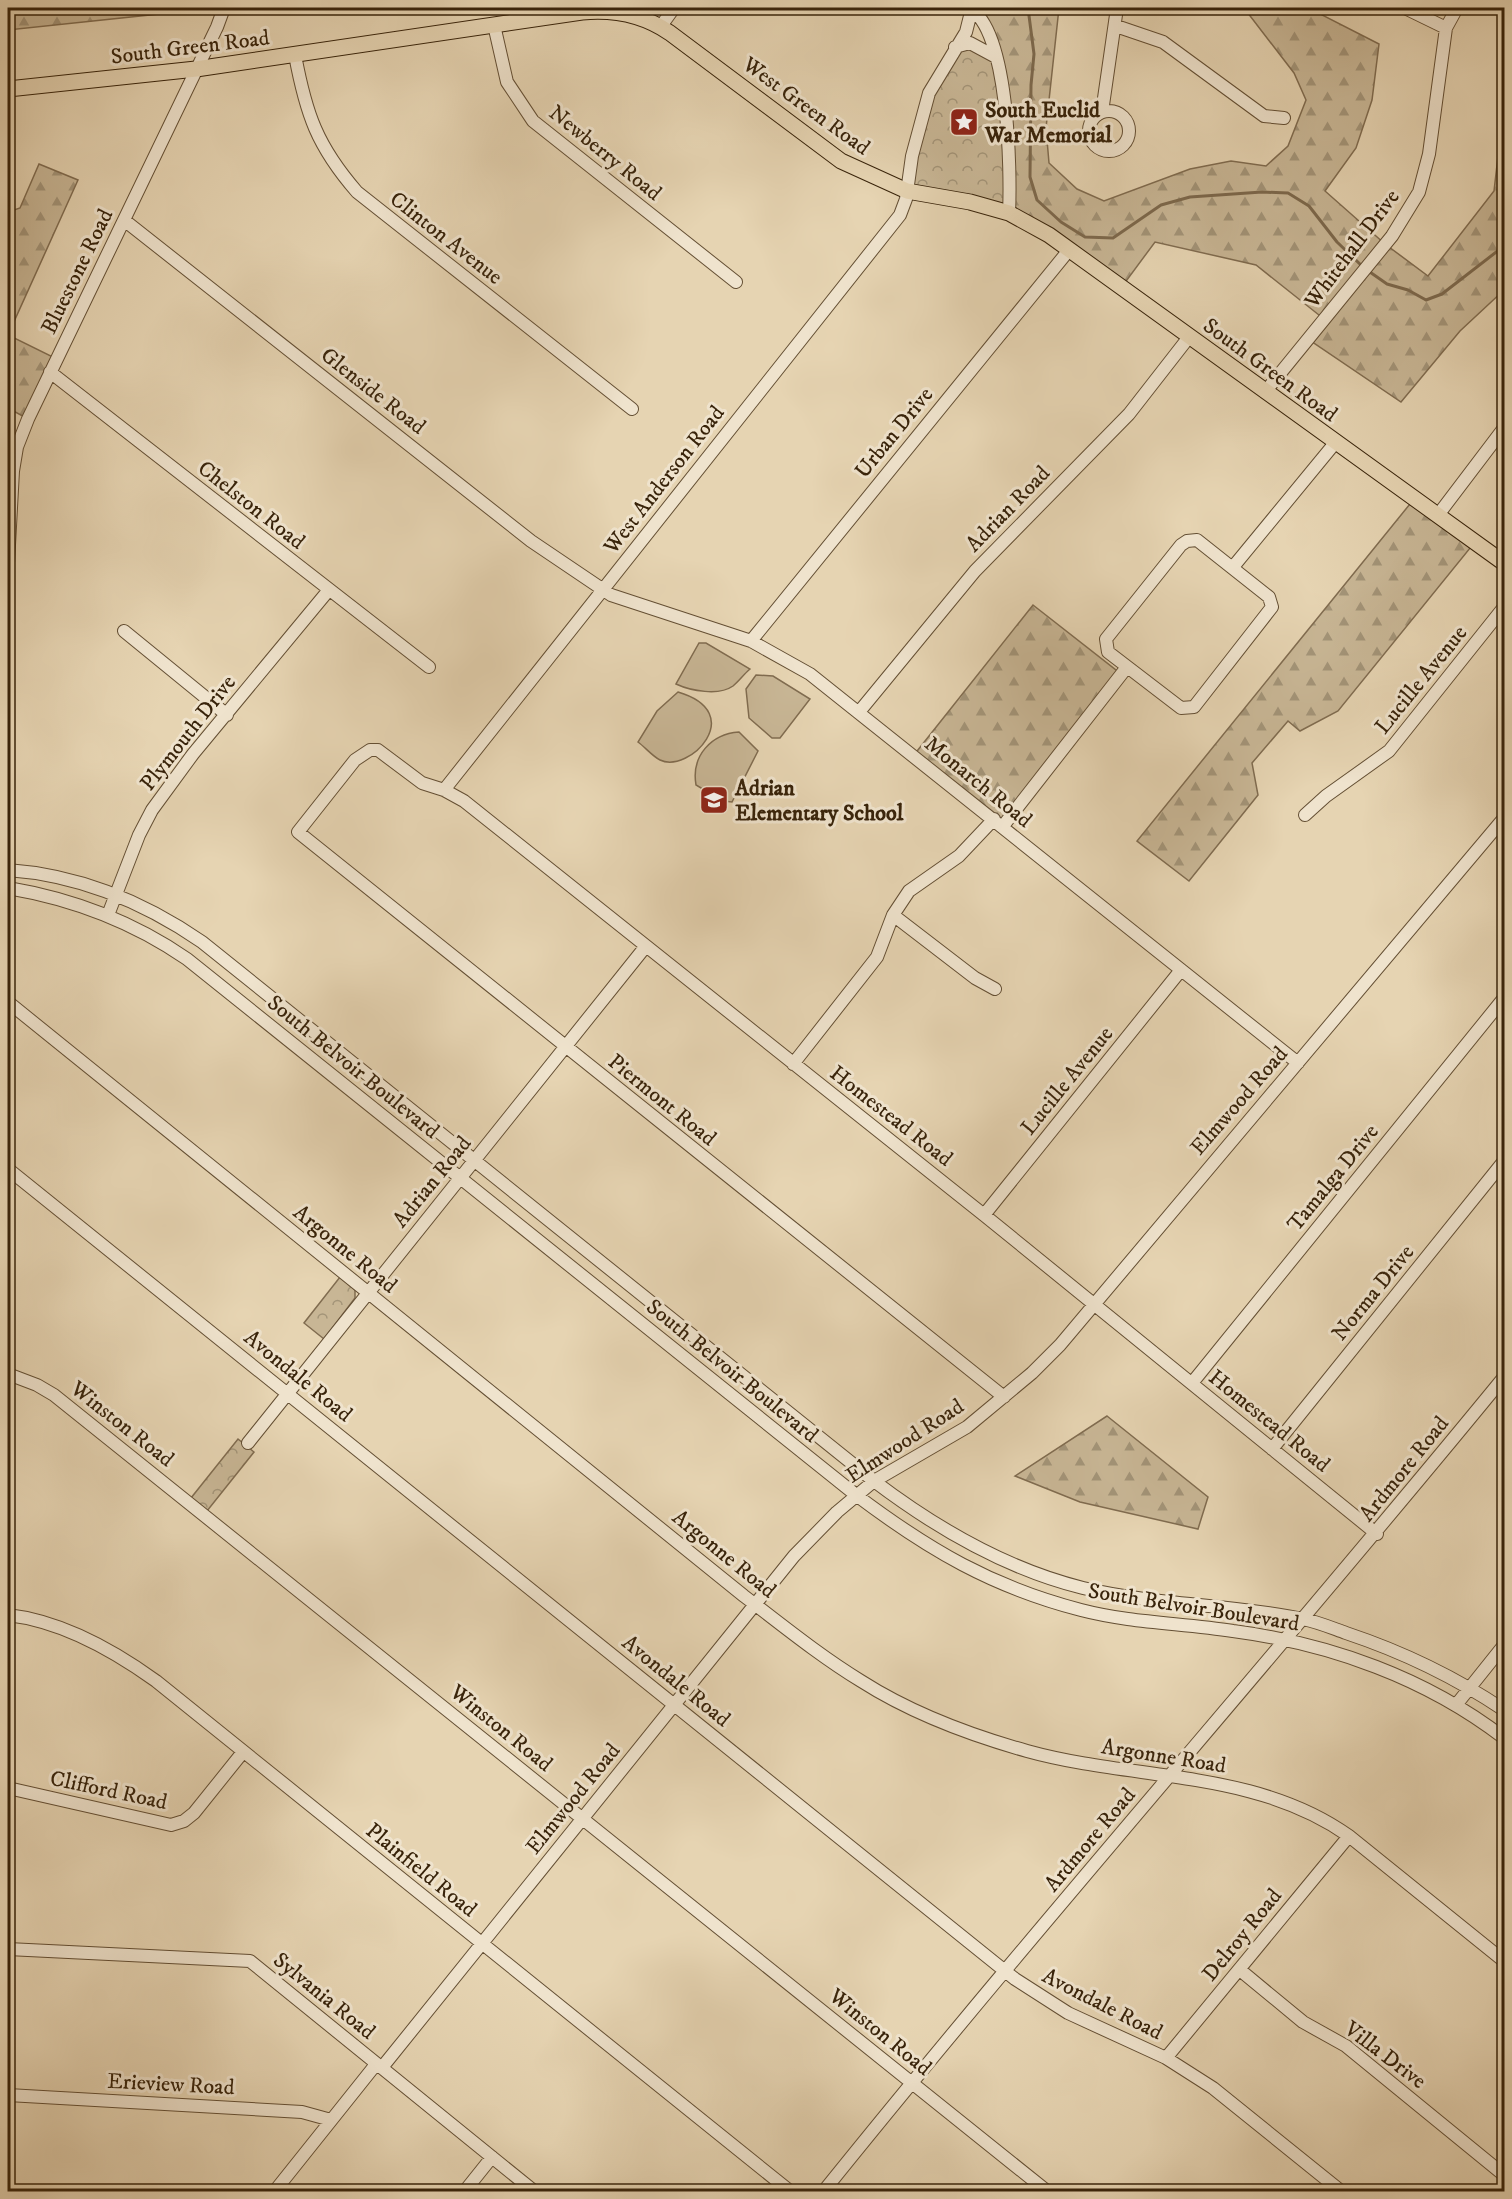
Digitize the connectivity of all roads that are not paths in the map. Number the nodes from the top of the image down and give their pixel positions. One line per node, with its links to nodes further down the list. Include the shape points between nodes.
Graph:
1 (224, 8): 14 (street, Bluestone Road)
2 (674, 8): 8 (street)
3 (970, 8): 11 (street, West Anderson Road, via 966,32); 13 (street, via 981,17)
4 (1117, 8): 9 (street)
5 (1405, 8): 10 (street)
6 (1457, 8): 10 (street, Whitehall Drive)
7 (494, 25): 8 (main road, South Green Road, via 597,10 642,18); 12 (main road, South Green Road); 22 (street, Newberry Road, via 507,82 533,121)
8 (661, 26): 18 (main road, West Green Road, via 841,161)
9 (1116, 26): 16 (street); 17 (street, via 1163,42 1264,116)
10 (1446, 28): 25 (street, Whitehall Drive, via 1425,174 1410,210)
11 (955, 47): 13 (street, via 970,43); 18 (street, West Anderson Road, via 922,112)
12 (295, 55): 14 (main road, South Green Road); 26 (street, Clinton Avenue, via 311,122 327,152 357,192)
13 (997, 57): 19 (street, via 1010,177)
14 (196, 69): 15 (main road, South Green Road); 20 (street, Bluestone Road)
15 (8, 89)
16 (1102, 112)
17 (1284, 118)
18 (907, 191): 19 (main road, West Green Road); 33 (street, West Anderson Road, via 900,215)
19 (1008, 213): 21 (main road, South Green Road)
20 (124, 219): 24 (street, Bluestone Road); 33 (street, Glenside Road, via 531,541)
21 (1069, 250): 23 (main road, South Green Road); 37 (street, Urban Drive)
22 (736, 282)
23 (1189, 337): 25 (main road, South Green Road); 40 (street, Adrian Road, via 1129,414 975,572)
24 (50, 372): 30 (street, Bluestone Road, via 17,447); 34 (street, Chelston Road)
25 (1265, 392): 28 (main road, South Green Road)
26 (632, 410)
27 (1504, 428): 29 (street)
28 (1335, 443): 29 (main road, South Green Road); 32 (street)
29 (1438, 515): 31 (main road, South Green Road)
30 (8, 563)
31 (1504, 563)
32 (1233, 567): 39 (street, via 1197,540 1181,545 1106,639 1108,652); 39 (street, via 1269,597 1272,607 1194,707 1181,708)
33 (602, 590): 37 (street, Monarch Road); 42 (street, West Anderson Road)
34 (328, 591): 38 (street, Chelston Road); 41 (street, Plymouth Drive)
35 (1504, 607): 43 (street, Lucille Avenue, via 1389,751)
36 (124, 631): 41 (street)
37 (751, 641): 40 (street, Monarch Road, via 810,674)
38 (429, 667)
39 (1127, 667): 45 (street)
40 (859, 712): 45 (street, Monarch Road)
41 (227, 715): 49 (street, Plymouth Drive, via 152,810)
42 (444, 790): 46 (street, Homestead Road, via 423,783 386,754 370,750 355,760); 52 (street, Homestead Road, via 464,801)
43 (1305, 815)
44 (1504, 818): 58 (street, Elmwood Road)
45 (999, 823): 51 (street, via 909,891); 53 (street, Monarch Road)
46 (297, 832): 57 (street, Piermont Road)
47 (8, 870): 49 (street, South Belvoir Boulevard, via 52,876)
48 (8, 888): 50 (street, South Belvoir Boulevard, via 65,900)
49 (116, 895): 50 (street, Plymouth Drive); 60 (street, South Belvoir Boulevard, via 158,913 202,942)
50 (108, 915): 63 (street, South Belvoir Boulevard, via 187,959)
51 (893, 915): 54 (street); 59 (street, via 877,957)
52 (646, 946): 57 (street, Adrian Road); 59 (street, Homestead Road)
53 (1181, 970): 58 (street, Monarch Road); 64 (street, Lucille Avenue)
54 (995, 989)
55 (1504, 998): 69 (street, Tamalga Drive)
56 (8, 1002): 65 (street, Argonne Road)
57 (564, 1047): 60 (street, Adrian Road); 71 (street, Piermont Road)
58 (1298, 1063): 66 (street, Elmwood Road)
59 (793, 1064): 64 (street, Homestead Road)
60 (475, 1161): 63 (street, Adrian Road); 74 (street, South Belvoir Boulevard)
61 (1504, 1161): 73 (street, Norma Drive)
62 (8, 1169): 70 (street, Avondale Road)
63 (461, 1179): 65 (street, Adrian Road); 75 (street, South Belvoir Boulevard)
64 (984, 1215): 66 (street, Homestead Road)
65 (369, 1292): 70 (street, Adrian Road); 77 (street, Argonne Road)
66 (1092, 1304): 69 (street, Homestead Road); 71 (street, Elmwood Road, via 1060,1345)
67 (8, 1374): 90 (street, Winston Road, via 54,1395)
68 (1504, 1377): 76 (street, Ardmore Road)
69 (1192, 1383): 73 (street, Homestead Road)
70 (288, 1394): 72 (street, Adrian Road); 83 (street, Avondale Road)
71 (1004, 1397): 74 (street, Elmwood Road, via 967,1427)
72 (248, 1443)
73 (1272, 1449): 76 (street, Homestead Road)
74 (874, 1481): 75 (street, Elmwood Road); 79 (street, South Belvoir Boulevard, via 945,1531 1049,1578 1118,1595)
75 (856, 1495): 77 (street, Elmwood Road, via 817,1531); 80 (street, South Belvoir Boulevard, via 928,1547 1028,1593 1120,1619 1231,1630)
76 (1377, 1534): 79 (street, Ardmore Road)
77 (754, 1603): 83 (street, Elmwood Road); 88 (street, Argonne Road, via 862,1682 918,1712 1029,1752)
78 (8, 1615): 87 (street, Plainfield Road, via 62,1629 123,1659)
79 (1305, 1619): 80 (street, Ardmore Road); 82 (street, South Belvoir Boulevard, via 1425,1663)
80 (1286, 1640): 84 (street, South Belvoir Boulevard, via 1348,1656); 88 (street, Ardmore Road)
81 (1504, 1645): 82 (street)
82 (1470, 1687): 84 (street); 85 (street, South Belvoir Boulevard)
83 (675, 1705): 90 (street, Elmwood Road); 95 (street, Avondale Road)
84 (1456, 1705): 86 (street, South Belvoir Boulevard)
85 (1504, 1710)
86 (1504, 1738)
87 (243, 1752): 89 (street, Clifford Road, via 194,1813 171,1825); 92 (street, Plainfield Road)
88 (1169, 1776): 91 (street, Argonne Road, via 1269,1795 1325,1819); 95 (street, Ardmore Road)
89 (8, 1788)
90 (582, 1819): 92 (street, Elmwood Road); 99 (street, Winston Road)
91 (1349, 1836): 94 (street, Argonne Road); 96 (street, Delroy Road)
92 (483, 1944): 98 (street, Elmwood Road); 107 (street, Plainfield Road)
93 (8, 1949): 98 (street, Sylvania Road, via 250,1961)
94 (1504, 1961)
95 (1005, 1970): 97 (street, Avondale Road, via 1068,2013); 99 (street, Ardmore Road)
96 (1239, 1970): 97 (street, Delroy Road); 103 (street, Villa Drive, via 1303,2022 1346,2046)
97 (1166, 2058): 110 (street, Avondale Road, via 1213,2088)
98 (380, 2067): 101 (street, Elmwood Road, via 373,2068); 102 (street, Sylvania Road)
99 (911, 2082): 108 (street, Ardmore Road); 109 (street, Winston Road)
100 (8, 2095): 101 (street, Erieview Road, via 302,2112)
101 (330, 2120): 104 (street, Elmwood Road)
102 (492, 2157): 105 (street); 106 (street, Sylvania Road)
103 (1504, 2175)
104 (274, 2192)
105 (464, 2192)
106 (535, 2192)
107 (791, 2192)
108 (823, 2192)
109 (1048, 2192)
110 (1342, 2192)

